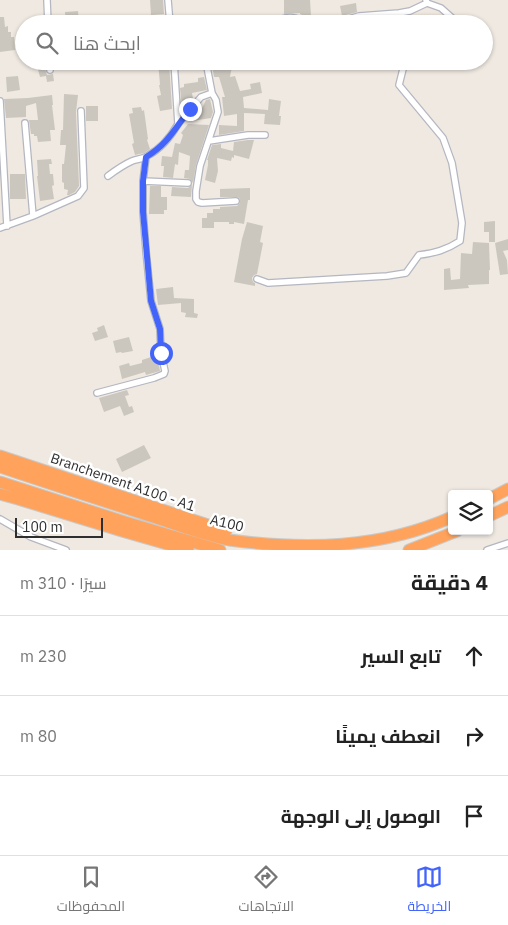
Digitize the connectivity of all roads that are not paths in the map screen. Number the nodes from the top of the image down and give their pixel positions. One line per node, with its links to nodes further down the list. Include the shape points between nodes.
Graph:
1 (47, 0): 4 (street)
2 (168, 0): 5 (street)
3 (426, 1): 6 (street, via 410,11); 7 (street)
4 (48, 15)
5 (169, 15)
6 (379, 15)
7 (449, 15)
8 (175, 70): 15 (street)
9 (208, 70): 11 (street)
10 (403, 70): 26 (street, via 399,85 443,138 452,163 462,223 460,241 448,248 418,255 406,273 268,282)
11 (212, 93): 15 (street, via 201,97); 17 (street, via 218,112)
12 (0, 101): 24 (street)
13 (80, 111): 23 (street, via 84,188 78,196)
14 (26, 122): 23 (street)
15 (178, 124): 18 (street, via 170,137)
16 (265, 135): 17 (street)
17 (209, 141): 22 (street, via 200,166 196,199 202,203)
18 (146, 157): 19 (street, via 132,161); 20 (street)
19 (108, 176)
20 (143, 181): 21 (street); 27 (street, via 151,301 160,329 165,372)
21 (188, 183)
22 (236, 200)
23 (34, 216): 24 (street)
24 (7, 226): 25 (street)
25 (0, 228)
26 (257, 280)
27 (97, 393)
28 (0, 456): 40 (highway, Branchement A100 - A1, via 232,533)
29 (0, 467): 40 (highway, A100 / A100, via 228,540)
30 (0, 482): 43 (highway, A100 / A100)
31 (508, 490): 33 (highway)
32 (0, 493): 42 (highway)
33 (493, 497)
34 (508, 507): 35 (highway)
35 (493, 514)
36 (448, 519): 40 (highway, A100 / A100, via 399,537 364,544)
37 (0, 520): 41 (street)
38 (448, 535): 44 (highway)
39 (508, 543): 45 (street)
40 (296, 548)
41 (66, 550)
42 (188, 550)
43 (220, 550)
44 (409, 550)
45 (487, 550)

